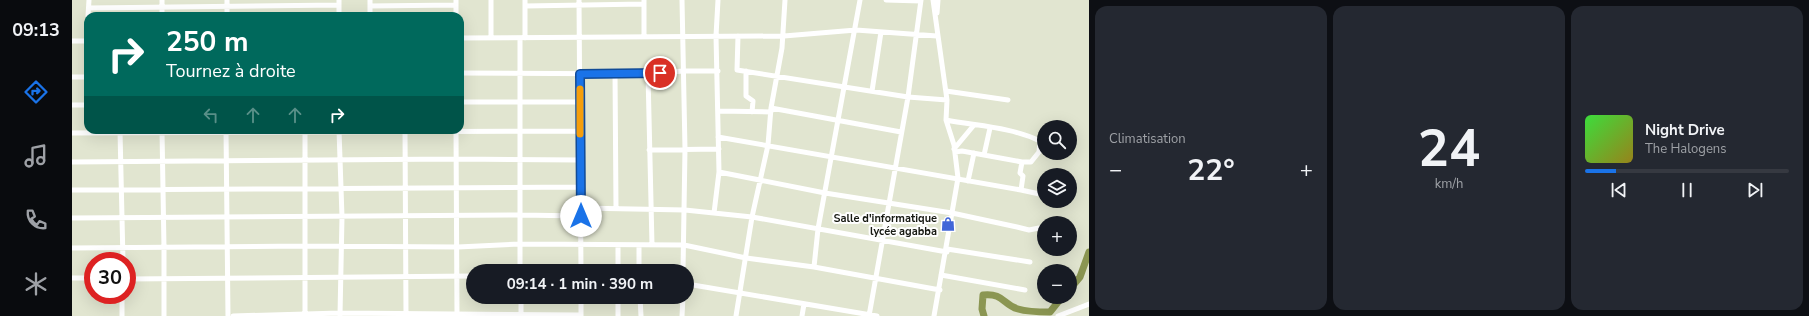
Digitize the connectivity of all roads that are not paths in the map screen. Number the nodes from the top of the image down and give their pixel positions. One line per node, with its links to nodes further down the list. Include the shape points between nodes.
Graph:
1 (89, 0): 25 (street)
2 (162, 0): 23 (street)
3 (227, 0): 24 (street)
4 (370, 0): 21 (street)
5 (491, 0): 42 (street)
6 (525, 0): 22 (street)
7 (682, 0): 40 (street)
8 (718, 0): 33 (street)
9 (785, 0): 35 (street)
10 (860, 0): 31 (street)
11 (886, 0): 12 (street)
12 (891, 0): 15 (street)
13 (933, 0): 30 (street)
14 (938, 0): 30 (street)
15 (921, 1): 36 (street)
16 (456, 2): 21 (street)
17 (551, 2): 18 (street); 22 (street)
18 (580, 2): 19 (street); 38 (street)
19 (644, 2): 39 (street)
20 (339, 3): 24 (street)
21 (370, 6): 29 (street)
22 (525, 6): 43 (street)
23 (162, 7): 24 (street); 25 (street); 27 (street)
24 (227, 7): 28 (street)
25 (89, 8): 26 (street)
26 (88, 12)
27 (162, 12)
28 (227, 12)
29 (370, 12)
30 (936, 19): 37 (street)
31 (856, 30): 32 (street); 35 (street); 57 (street)
32 (881, 32): 36 (street); 58 (street)
33 (716, 36): 34 (street); 40 (street); 47 (street)
34 (738, 36): 35 (street); 48 (street, via 737,70)
35 (784, 36): 54 (street)
36 (916, 36): 37 (street); 60 (street)
37 (937, 36): 59 (street)
38 (580, 37): 39 (street); 43 (street); 52 (street)
39 (644, 37): 40 (street)
40 (682, 37): 46 (street)
41 (464, 38): 42 (street)
42 (491, 38): 43 (street)
43 (522, 38): 51 (street)
44 (84, 40): 45 (street)
45 (72, 41)
46 (683, 71): 47 (street); 53 (street); 92 (street)
47 (718, 71): 69 (street)
48 (746, 71): 54 (street); 70 (street, via 746,96 753,101)
49 (464, 73): 51 (street)
50 (615, 73): 52 (street); 53 (street); 128 (street)
51 (520, 74): 52 (street); 63 (street)
52 (580, 74): 65 (street)
53 (648, 74): 91 (street)
54 (777, 76): 57 (street); 68 (street)
55 (72, 77): 56 (street)
56 (84, 77)
57 (843, 87): 58 (street); 71 (street)
58 (872, 91): 60 (street)
59 (946, 91): 61 (street); 62 (street)
60 (908, 97): 61 (street); 78 (street)
61 (947, 100): 72 (street)
62 (1008, 100)
63 (520, 101): 64 (street); 65 (street); 76 (street)
64 (464, 102)
65 (580, 102): 77 (street)
66 (72, 105): 67 (street)
67 (84, 105)
68 (771, 110): 70 (street); 71 (street); 89 (street)
69 (718, 111): 70 (street); 88 (street)
70 (752, 112)
71 (838, 120): 78 (street); 96 (street)
72 (946, 120): 73 (street); 93 (street)
73 (974, 125): 74 (street); 93 (street)
74 (990, 128): 95 (street); 107 (street, via 1027,135 1040,141 1039,152 1031,162)
75 (464, 130): 76 (street)
76 (520, 131): 77 (street); 97 (street)
77 (580, 131): 102 (street)
78 (901, 132): 108 (street)
79 (72, 134): 80 (street)
80 (84, 134)
81 (120, 134): 106 (street)
82 (162, 134): 103 (street)
83 (226, 134): 104 (street)
84 (304, 134): 99 (street)
85 (339, 134): 100 (street)
86 (406, 134): 101 (street)
87 (456, 134): 98 (street)
88 (718, 137): 89 (street); 90 (street)
89 (768, 145): 96 (street); 111 (street)
90 (719, 149): 92 (street); 109 (street)
91 (649, 150): 92 (street); 129 (street)
92 (685, 150): 130 (street)
93 (954, 151): 94 (street); 110 (street)
94 (974, 153): 95 (street); 112 (street)
95 (984, 155): 107 (street)
96 (832, 156): 108 (street); 124 (street)
97 (521, 158): 98 (street); 102 (street); 118 (street)
98 (456, 159): 101 (street); 117 (street)
99 (305, 160): 100 (street); 104 (street); 114 (street)
100 (340, 160): 101 (street); 115 (street)
101 (406, 160): 116 (street)
102 (580, 160): 113 (street)
103 (162, 161): 104 (street); 106 (street); 122 (street)
104 (226, 161): 119 (street)
105 (72, 162): 106 (street)
106 (121, 162): 121 (street)
107 (1022, 162): 123 (street)
108 (895, 167): 110 (street); 126 (street)
109 (719, 172): 111 (street); 131 (street)
110 (958, 178): 112 (street); 132 (street)
111 (761, 180): 124 (street); 140 (street)
112 (968, 180): 123 (street)
113 (581, 187): 118 (street); 127 (street)
114 (304, 188): 115 (street); 119 (street); 134 (street)
115 (341, 188): 116 (street); 138 (street)
116 (406, 188): 117 (street); 139 (street)
117 (457, 188): 118 (street); 135 (street)
118 (521, 188): 133 (street)
119 (227, 189): 122 (street); 137 (street)
120 (72, 190): 121 (street)
121 (121, 190): 122 (street); 142 (street)
122 (162, 190): 143 (street)
123 (1021, 190): 125 (street)
124 (825, 193): 126 (street); 145 (street)
125 (1037, 193)
126 (889, 203): 132 (street); 146 (street)
127 (581, 208): 128 (street); 136 (street)
128 (616, 208): 129 (street)
129 (650, 208): 130 (street); 151 (street)
130 (685, 210): 131 (street); 156 (street)
131 (714, 213): 140 (street)
132 (952, 213): 144 (street, via 1017,228); 161 (street)
133 (520, 215): 135 (street); 136 (street); 147 (street)
134 (304, 216): 137 (street); 138 (street); 153 (street)
135 (457, 216): 139 (street); 157 (street)
136 (581, 216): 148 (street)
137 (227, 217): 143 (street); 152 (street)
138 (342, 217): 139 (street); 154 (street)
139 (406, 217): 155 (street)
140 (752, 217): 145 (street); 163 (street)
141 (72, 218): 142 (street)
142 (122, 218): 143 (street); 159 (street)
143 (164, 218): 160 (street)
144 (1037, 228)
145 (818, 229): 146 (street); 170 (street)
146 (883, 241): 161 (street); 181 (street)
147 (520, 244): 148 (street); 157 (street); 165 (street)
148 (581, 245): 149 (street); 166 (street)
149 (618, 245): 150 (street); 167 (street)
150 (639, 245): 151 (street); 168 (street)
151 (652, 245): 156 (street)
152 (227, 246): 153 (street); 160 (street); 176 (street)
153 (305, 246): 154 (street); 172 (street)
154 (342, 246): 155 (street); 173 (street)
155 (406, 246): 157 (street); 177 (street)
156 (684, 246): 163 (street); 169 (street)
157 (458, 247): 174 (street)
158 (72, 248): 159 (street)
159 (123, 248): 160 (street); 162 (street)
160 (164, 248): 180 (street)
161 (947, 250): 164 (street); 171 (street)
162 (123, 252)
163 (746, 258): 170 (street); 186 (street)
164 (1030, 262)
165 (520, 264)
166 (581, 264)
167 (618, 264)
168 (639, 264)
169 (683, 264)
170 (814, 267): 181 (street)
171 (942, 275): 184 (street); 185 (street)
172 (306, 276): 173 (street); 176 (street); 195 (street)
173 (341, 276): 177 (street); 196 (street)
174 (456, 276): 175 (street); 177 (street); 198 (street)
175 (466, 276)
176 (227, 277): 180 (street); 203 (street)
177 (406, 277): 197 (street)
178 (72, 278): 179 (street)
179 (84, 278)
180 (163, 278): 182 (street); 202 (street)
181 (876, 278): 184 (street); 200 (street)
182 (136, 279)
183 (694, 285): 186 (street)
184 (940, 290): 212 (street)
185 (1025, 290)
186 (740, 293): 193 (street); 209 (street)
187 (122, 304): 201 (street)
188 (521, 304): 199 (street)
189 (581, 304): 205 (street)
190 (618, 304): 206 (street)
191 (640, 304): 207 (street)
192 (682, 304): 208 (street)
193 (804, 304): 200 (street); 210 (street)
194 (1089, 304): 213 (street)
195 (305, 315): 196 (street); 204 (street)
196 (340, 315): 197 (street)
197 (407, 315): 198 (street)
198 (457, 315): 199 (street)
199 (521, 315): 205 (street)
200 (870, 315): 211 (street)
201 (122, 316)
202 (164, 316)
203 (228, 316)
204 (233, 316)
205 (581, 316)
206 (618, 316)
207 (641, 316)
208 (682, 316)
209 (736, 316)
210 (802, 316)
211 (877, 316)
212 (934, 316)
213 (1058, 316)

